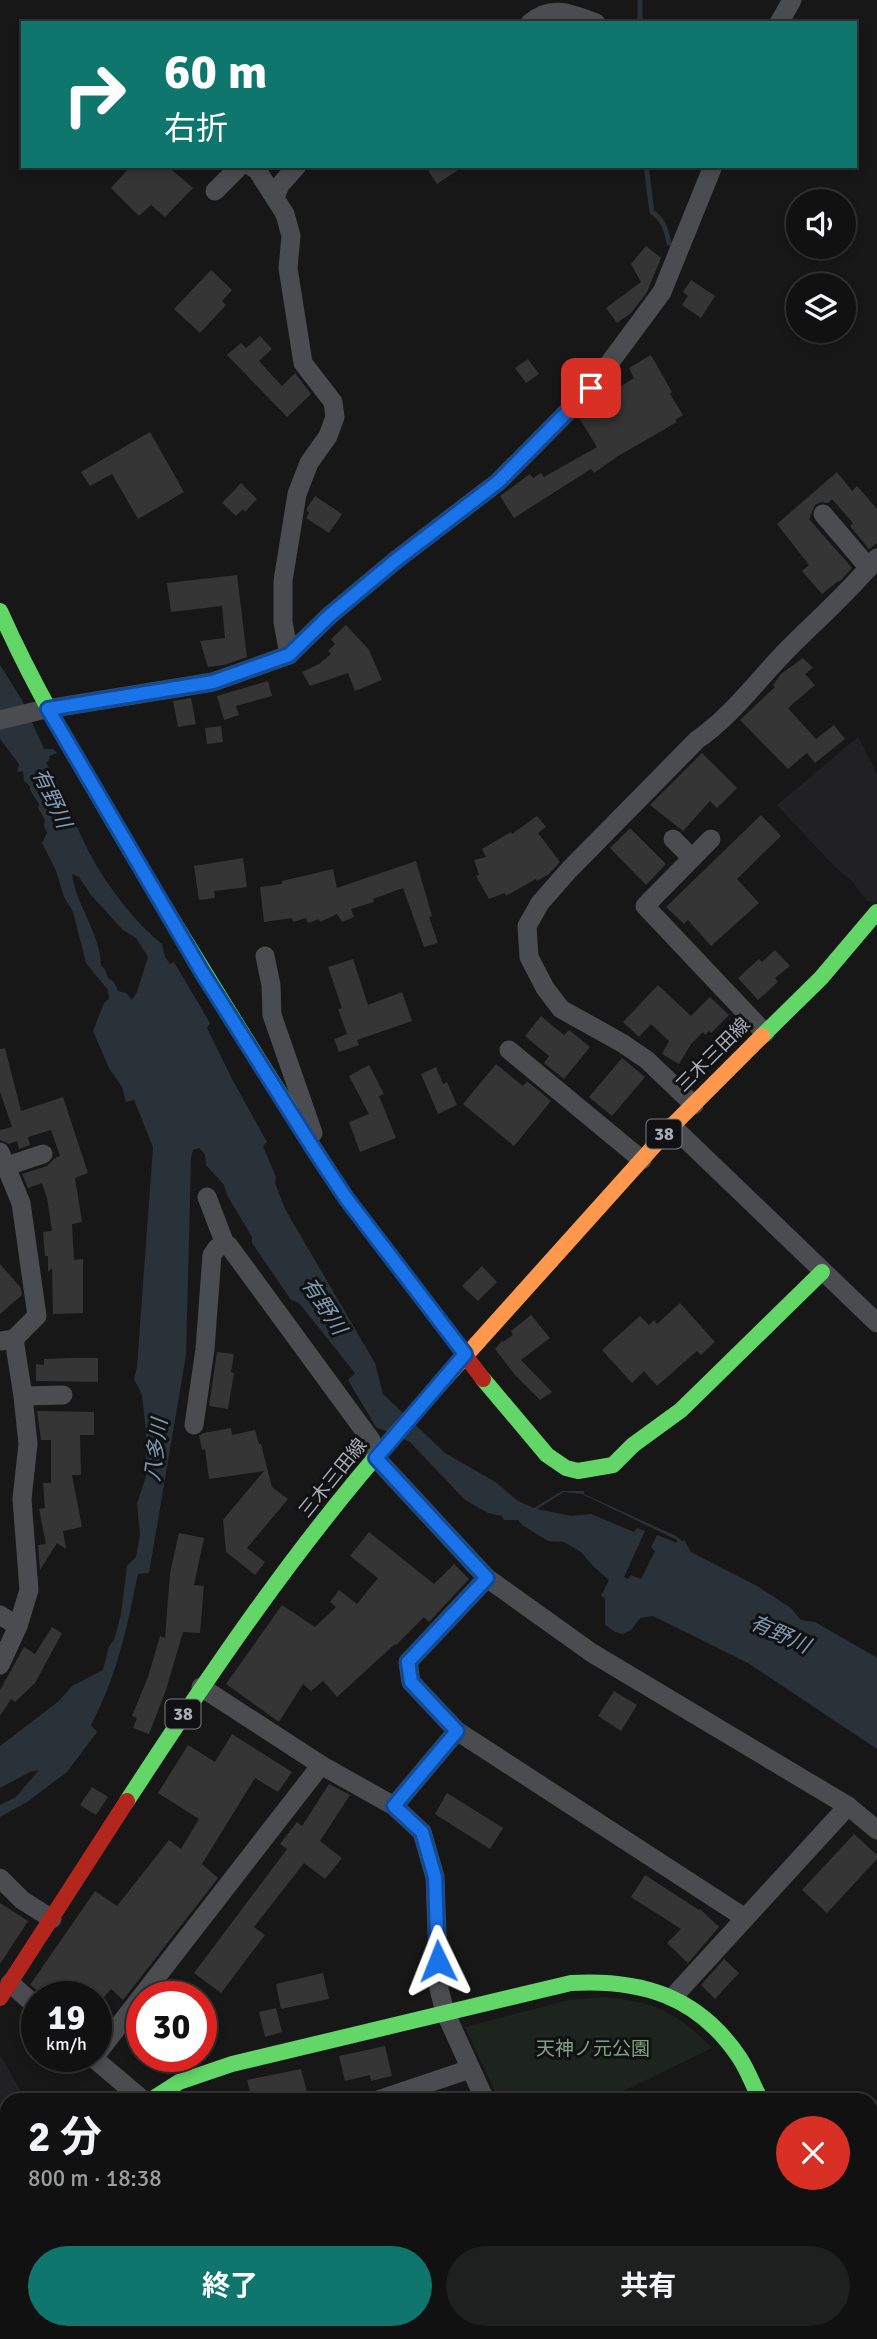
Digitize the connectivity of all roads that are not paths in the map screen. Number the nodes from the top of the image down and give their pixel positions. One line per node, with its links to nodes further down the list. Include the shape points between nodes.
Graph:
1 (792, 0): 4 (street)
2 (533, 21): 3 (street, via 547,12 564,11)
3 (591, 21)
4 (780, 21)
5 (238, 168): 9 (street)
6 (254, 168): 10 (street)
7 (295, 168): 10 (street)
8 (712, 168): 14 (street, via 662,292 591,388 498,482 396,560)
9 (215, 191)
10 (275, 197): 14 (street, via 292,236 288,268 303,363 333,402 335,417 297,494 283,581)
11 (822, 514): 12 (street)
12 (873, 563): 24 (street, via 751,692 569,870 527,926 529,957 561,1009 647,1060)
13 (0, 611): 15 (street)
14 (289, 655): 15 (street, via 213,682)
15 (44, 710): 16 (street); 26 (street)
16 (0, 720)
17 (673, 839): 19 (street)
18 (711, 839): 19 (street)
19 (692, 858): 22 (street, via 645,906)
20 (877, 912): 22 (street, 三木三田線 / 38, via 821,978)
21 (265, 956): 26 (street, via 272,1015 313,1128)
22 (765, 1033): 24 (street, 三木三田線 / 38)
23 (509, 1050): 29 (street)
24 (694, 1105): 25 (street, 三木三田線 / 38)
25 (672, 1126): 29 (street, 三木三田線 / 38); 32 (street)
26 (313, 1148): 35 (street)
27 (43, 1154): 28 (street)
28 (3, 1159): 34 (street, via 21,1203 37,1316)
29 (642, 1160): 35 (street, 三木三田線 / 38)
30 (207, 1197): 31 (street)
31 (225, 1244): 38 (street, via 212,1255); 39 (street)
32 (822, 1272): 33 (street); 35 (street, via 681,1410 613,1465 593,1471 566,1468 547,1455)
33 (877, 1323)
34 (7, 1340): 37 (street)
35 (461, 1358): 39 (street, 三木三田線 / 38)
36 (63, 1395): 37 (street)
37 (23, 1396): 42 (street, via 27,1444 22,1499 29,1590)
38 (194, 1425)
39 (381, 1451): 40 (street); 44 (street, 三木三田線 / 38, via 273,1586)
40 (487, 1578): 45 (street, via 408,1662 411,1682); 48 (street, via 592,1653)
41 (0, 1615): 42 (street)
42 (18, 1626): 43 (street)
43 (0, 1665)
44 (201, 1687): 46 (street); 52 (street, 三木三田線 / 38)
45 (457, 1731): 47 (street); 51 (street)
46 (321, 1765): 47 (street); 57 (street)
47 (394, 1806): 56 (street, via 422,1832 435,1877 439,1989)
48 (848, 1806): 49 (street); 51 (street)
49 (877, 1830)
50 (0, 1878): 52 (street, via 22,1900)
51 (745, 1918): 54 (street)
52 (52, 1919): 53 (street, 三木三田線 / 38)
53 (5, 1991): 55 (street)
54 (673, 1997): 56 (street, via 600,1980); 64 (street, via 693,2008 723,2036)
55 (21, 1999)
56 (445, 2012): 58 (street); 61 (street, via 190,2076)
57 (112, 2033)
58 (470, 2069): 62 (street); 63 (street)
59 (112, 2072): 60 (street)
60 (135, 2093)
61 (159, 2093)
62 (399, 2093)
63 (482, 2093)
64 (758, 2093)

